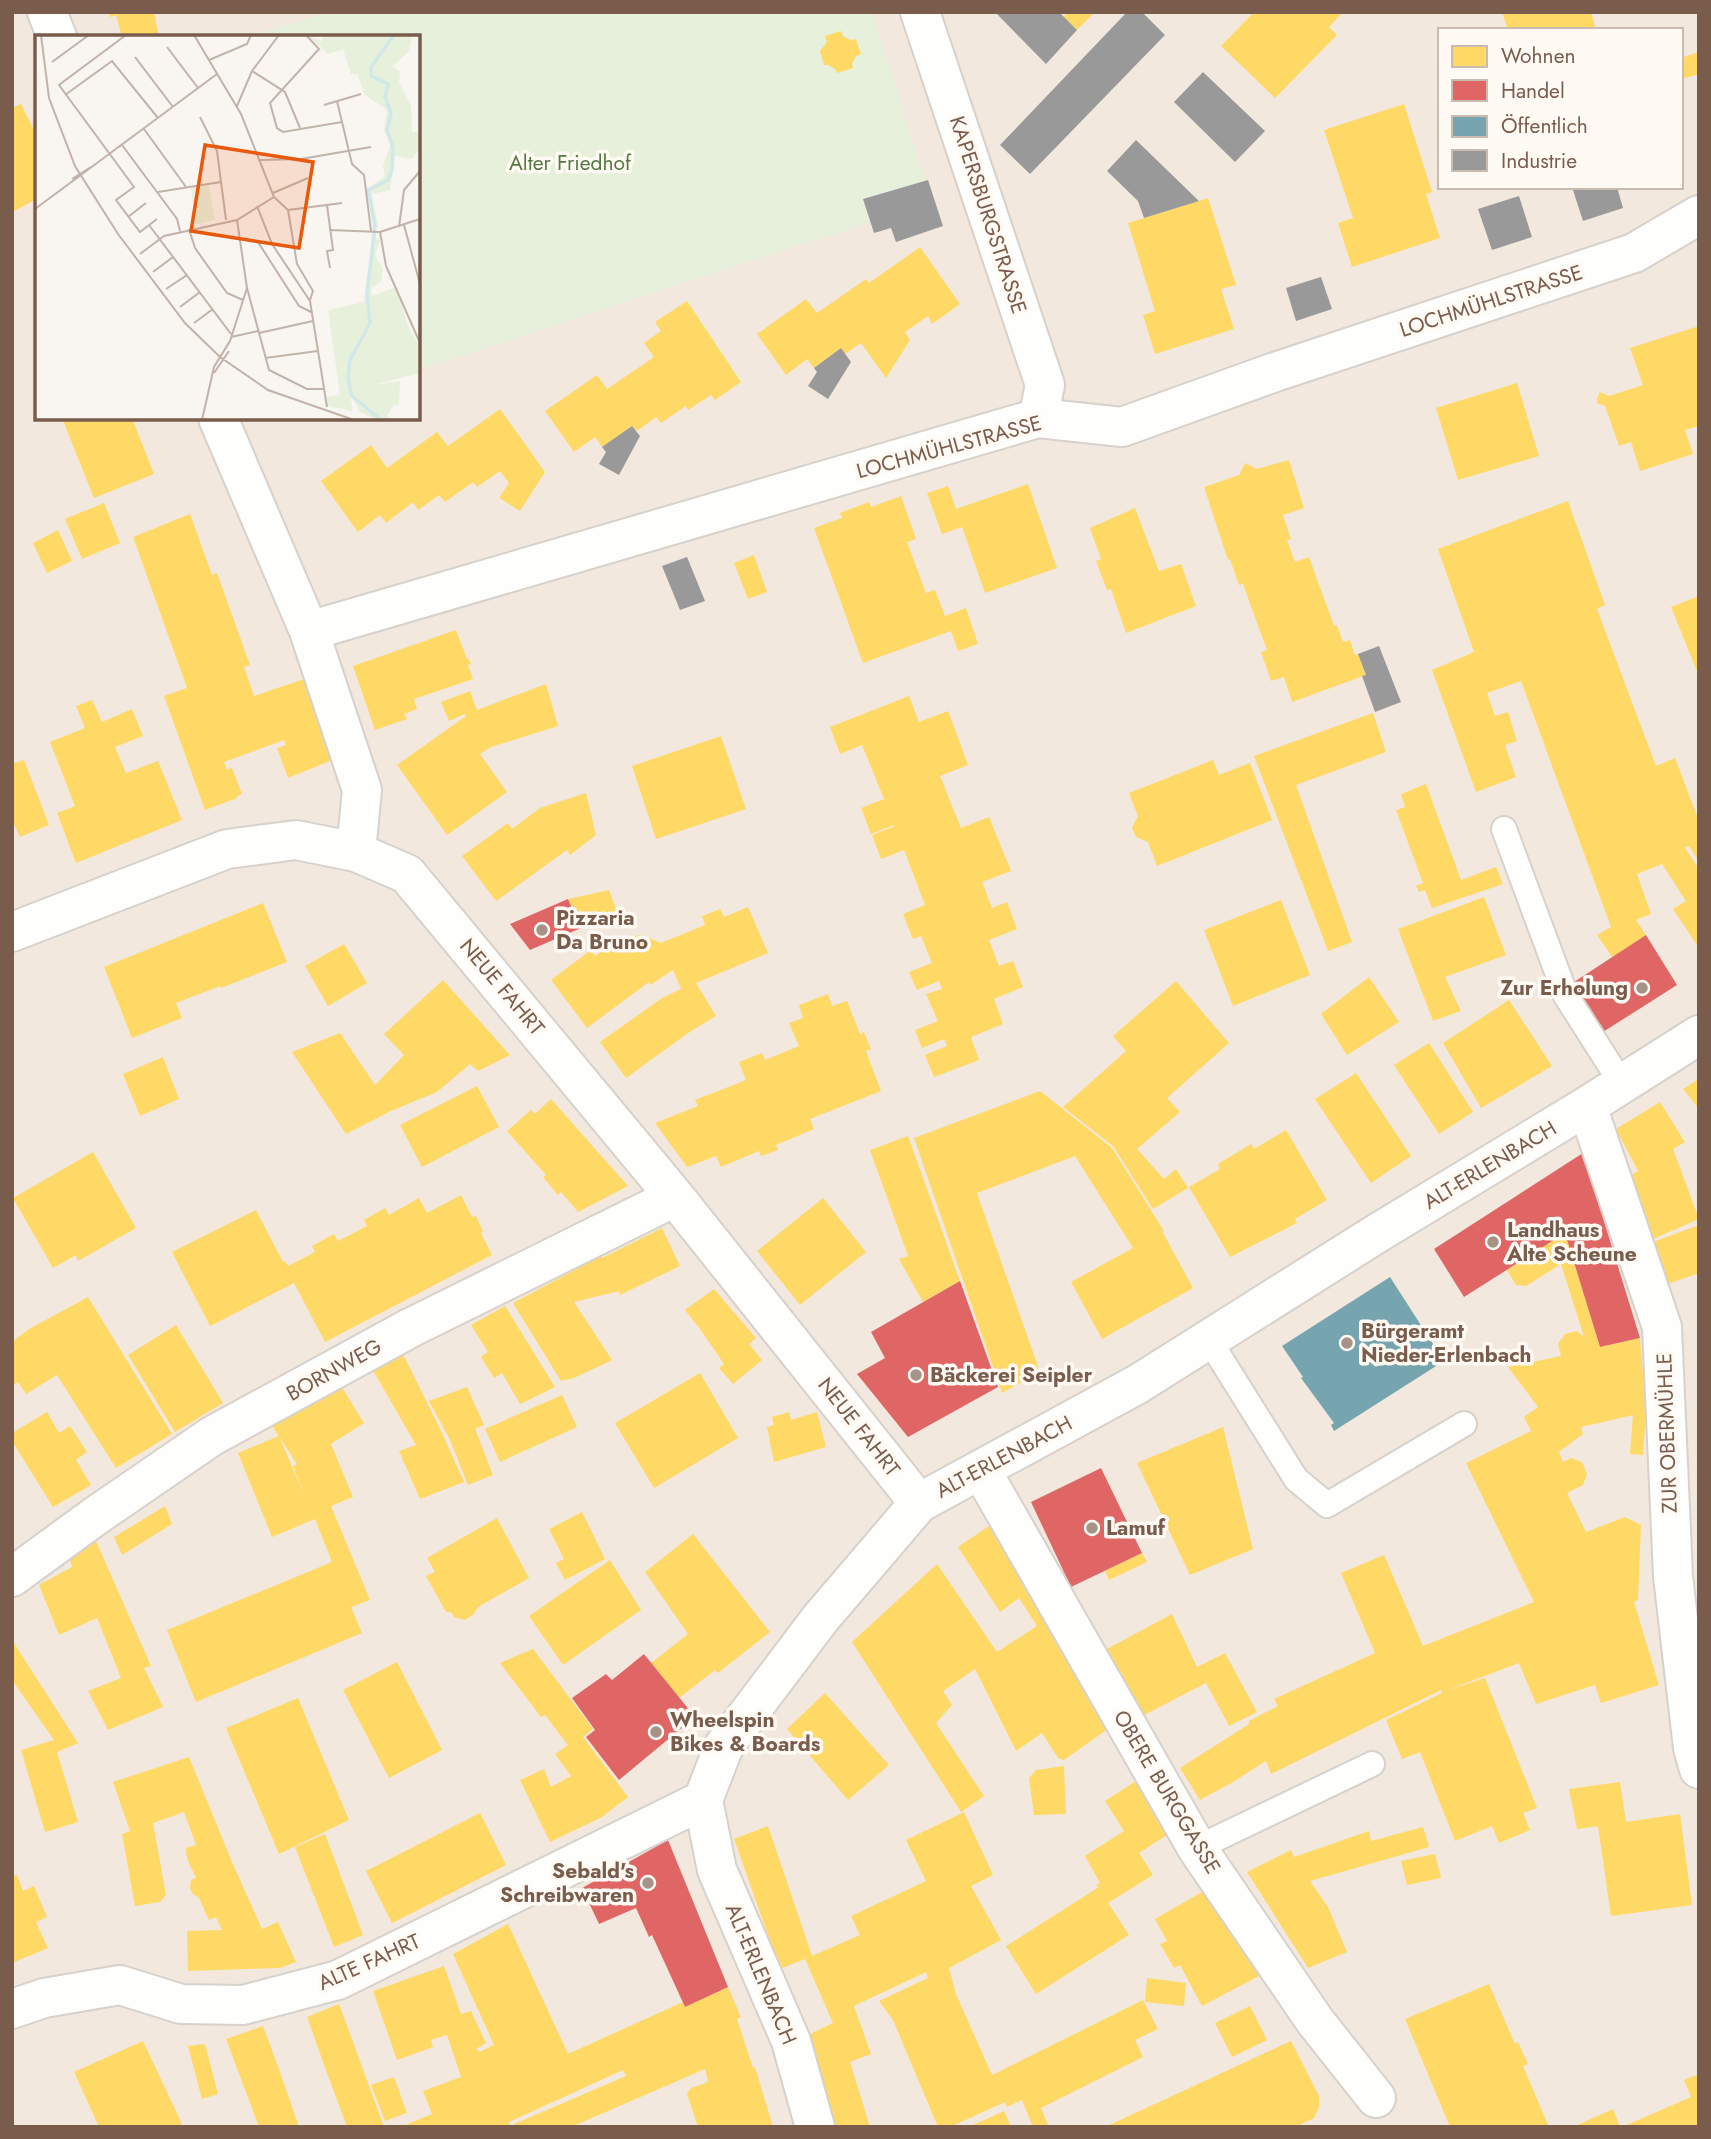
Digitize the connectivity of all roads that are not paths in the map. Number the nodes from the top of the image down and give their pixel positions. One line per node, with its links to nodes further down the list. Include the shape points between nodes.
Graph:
1 (47, 12): 3 (street)
2 (920, 12): 5 (street, KAPERSBURGSTRASSE, via 1045,385)
3 (56, 35)
4 (1699, 215): 5 (street, LOCHMÜHLSTRASSE, via 1634,253 1122,427)
5 (1038, 418): 7 (street, LOCHMÜHLSTRASSE)
6 (219, 420): 7 (street)
7 (309, 631): 9 (street, via 362,790)
8 (1504, 829): 12 (lane, via 1566,996)
9 (356, 852): 10 (street, NEUE FAHRT, via 296,840 227,849); 14 (street, NEUE FAHRT, via 407,874)
10 (12, 932)
11 (1699, 1035): 12 (street, ALT-ERLENBACH)
12 (1622, 1084): 13 (street, ALT-ERLENBACH)
13 (1587, 1106): 15 (street, ALT-ERLENBACH); 21 (street, ZUR OBERMÜHLE, via 1662,1327 1673,1576)
14 (675, 1197): 18 (street, NEUE FAHRT); 19 (street, BORNWEG, via 410,1328 212,1436)
15 (1209, 1340): 16 (lane, via 1296,1479 1327,1505); 17 (street, ALT-ERLENBACH)
16 (1464, 1424)
17 (981, 1470): 18 (street, ALT-ERLENBACH); 23 (street, OBERE BURGGASSE)
18 (919, 1503): 22 (street, ALT-ERLENBACH, via 820,1619 724,1746)
19 (12, 1577)
20 (1372, 1764): 23 (lane)
21 (1699, 1769)
22 (703, 1800): 24 (street, ALTE FAHRT, via 338,1980 243,2005 181,2004 120,1986 44,1998); 26 (street, ALT-ERLENBACH, via 717,1870 791,2041)
23 (1197, 1848): 25 (street, OBERE BURGGASSE, via 1315,2021)
24 (12, 2009)
25 (1376, 2098)
26 (815, 2127)

